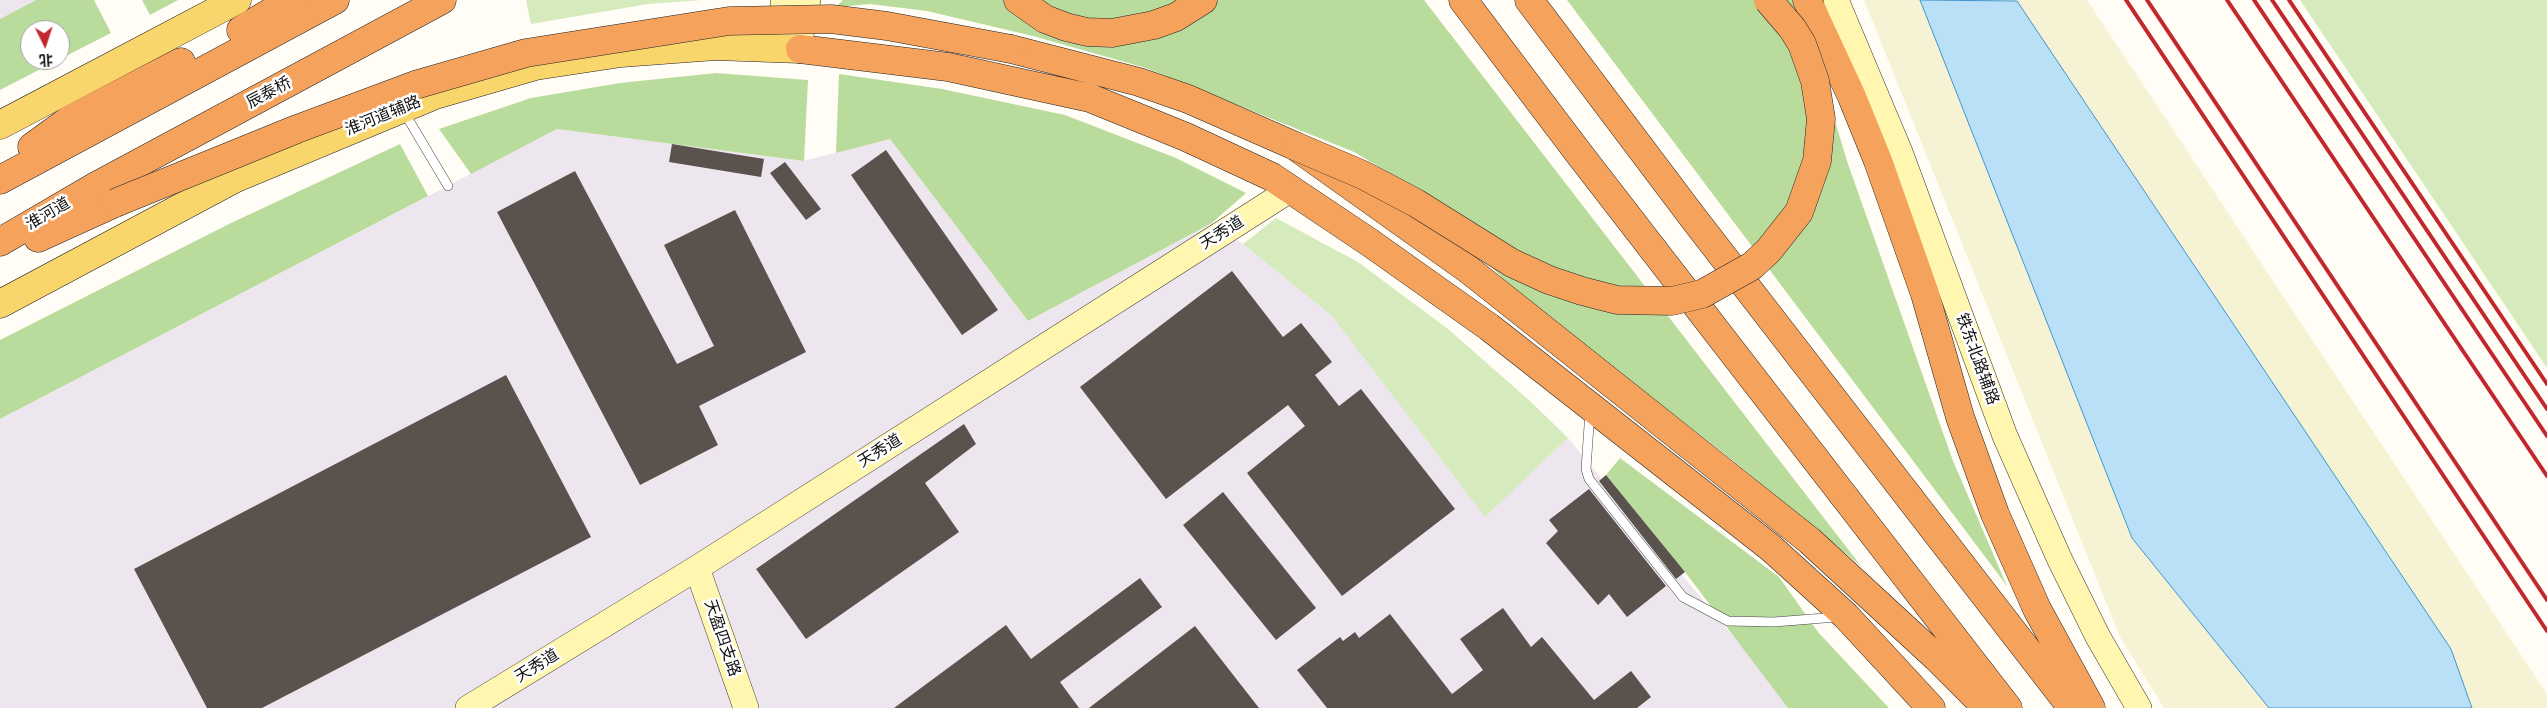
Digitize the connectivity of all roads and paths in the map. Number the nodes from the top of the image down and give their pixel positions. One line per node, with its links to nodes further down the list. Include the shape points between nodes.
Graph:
1 (237, 0): 16 (main road)
2 (291, 0): 17 (highway)
3 (335, 0): 17 (highway)
4 (442, 0): 23 (highway, 辰泰桥)
5 (783, 0): 14 (street)
6 (808, 0): 14 (street)
7 (1018, 0): 8 (highway, via 1045,19 1066,27 1112,33 1154,25 1176,17)
8 (1203, 0)
9 (1464, 0): 34 (highway)
10 (1529, 0): 35 (highway, via 1691,216)
11 (1768, 0): 18 (highway, bridge, via 1802,44 1815,80 1821,119 1817,161 1799,212 1769,250 1752,266 1702,294 1672,301 1642,302 1618,300 1557,283 1512,263 1416,203 1363,175)
12 (1808, 0): 36 (highway, via 1878,161 1925,294 1960,417 1995,514 2037,609)
13 (1836, 0): 37 (street, 铁东北路辅路, via 1900,152 2005,436 2098,637)
14 (792, 48): 15 (main road, 淮河道辅路, via 715,46 658,49 536,66); 22 (highway, via 948,67 1090,98 1186,137 1272,177)
15 (401, 108): 21 (lane); 26 (main road, 淮河道辅路, via 236,178)
16 (0, 125)
17 (72, 131): 19 (highway); 20 (highway)
18 (1295, 146): 23 (highway, bridge, via 1197,103 1139,82 1011,49 896,27 831,19 729,21 526,53 443,77); 33 (highway, bridge, via 1469,270 1810,541)
19 (0, 170)
20 (0, 180)
21 (448, 186)
22 (1290, 190): 27 (highway, via 1489,327); 28 (street, 天秀道)
23 (106, 195): 24 (highway, 淮河道); 25 (highway)
24 (0, 242)
25 (0, 255)
26 (0, 304)
27 (1591, 406): 29 (highway, via 1771,548); 29 (lane, via 1586,469 1589,479 1683,597 1728,621 1774,622)
28 (697, 568): 30 (street, 天秀道); 31 (street, 天盈四支路)
29 (1846, 616): 32 (highway)
30 (468, 708)
31 (746, 708)
32 (1931, 708)
33 (1987, 708)
34 (2008, 708)
35 (2072, 708)
36 (2091, 708)
37 (2139, 708)

